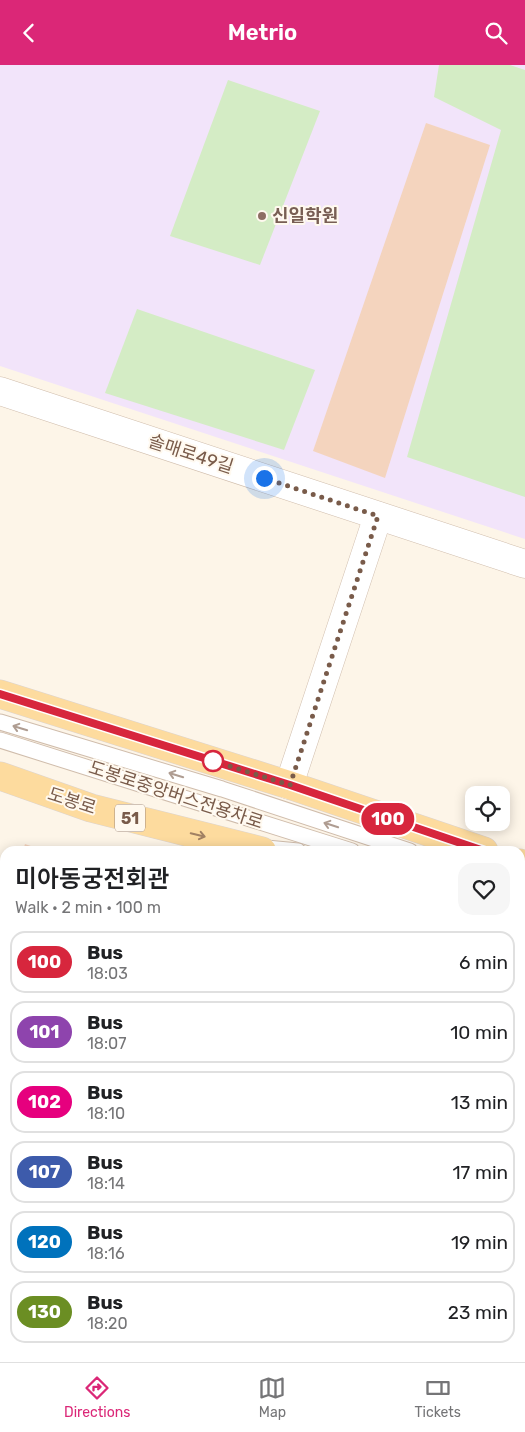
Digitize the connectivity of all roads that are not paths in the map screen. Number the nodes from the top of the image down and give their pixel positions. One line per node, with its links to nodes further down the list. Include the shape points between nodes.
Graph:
1 (0, 391): 2 (street, 솔매로49길)
2 (378, 516): 3 (street, 솔매로49길); 8 (street)
3 (525, 565)
4 (0, 694): 8 (main road)
5 (0, 722): 13 (lane, one-way to 5, via 222,789)
6 (0, 739): 12 (lane, 도봉로중앙버스전용차로)
7 (0, 776): 9 (main road, 도봉로 / 51, one-way to 9, via 91,808)
8 (290, 785): 14 (main road)
9 (235, 844): 10 (main road, 도봉로 / 51); 11 (lane)
10 (243, 846)
11 (253, 846)
12 (336, 846)
13 (395, 846)
14 (469, 846)

